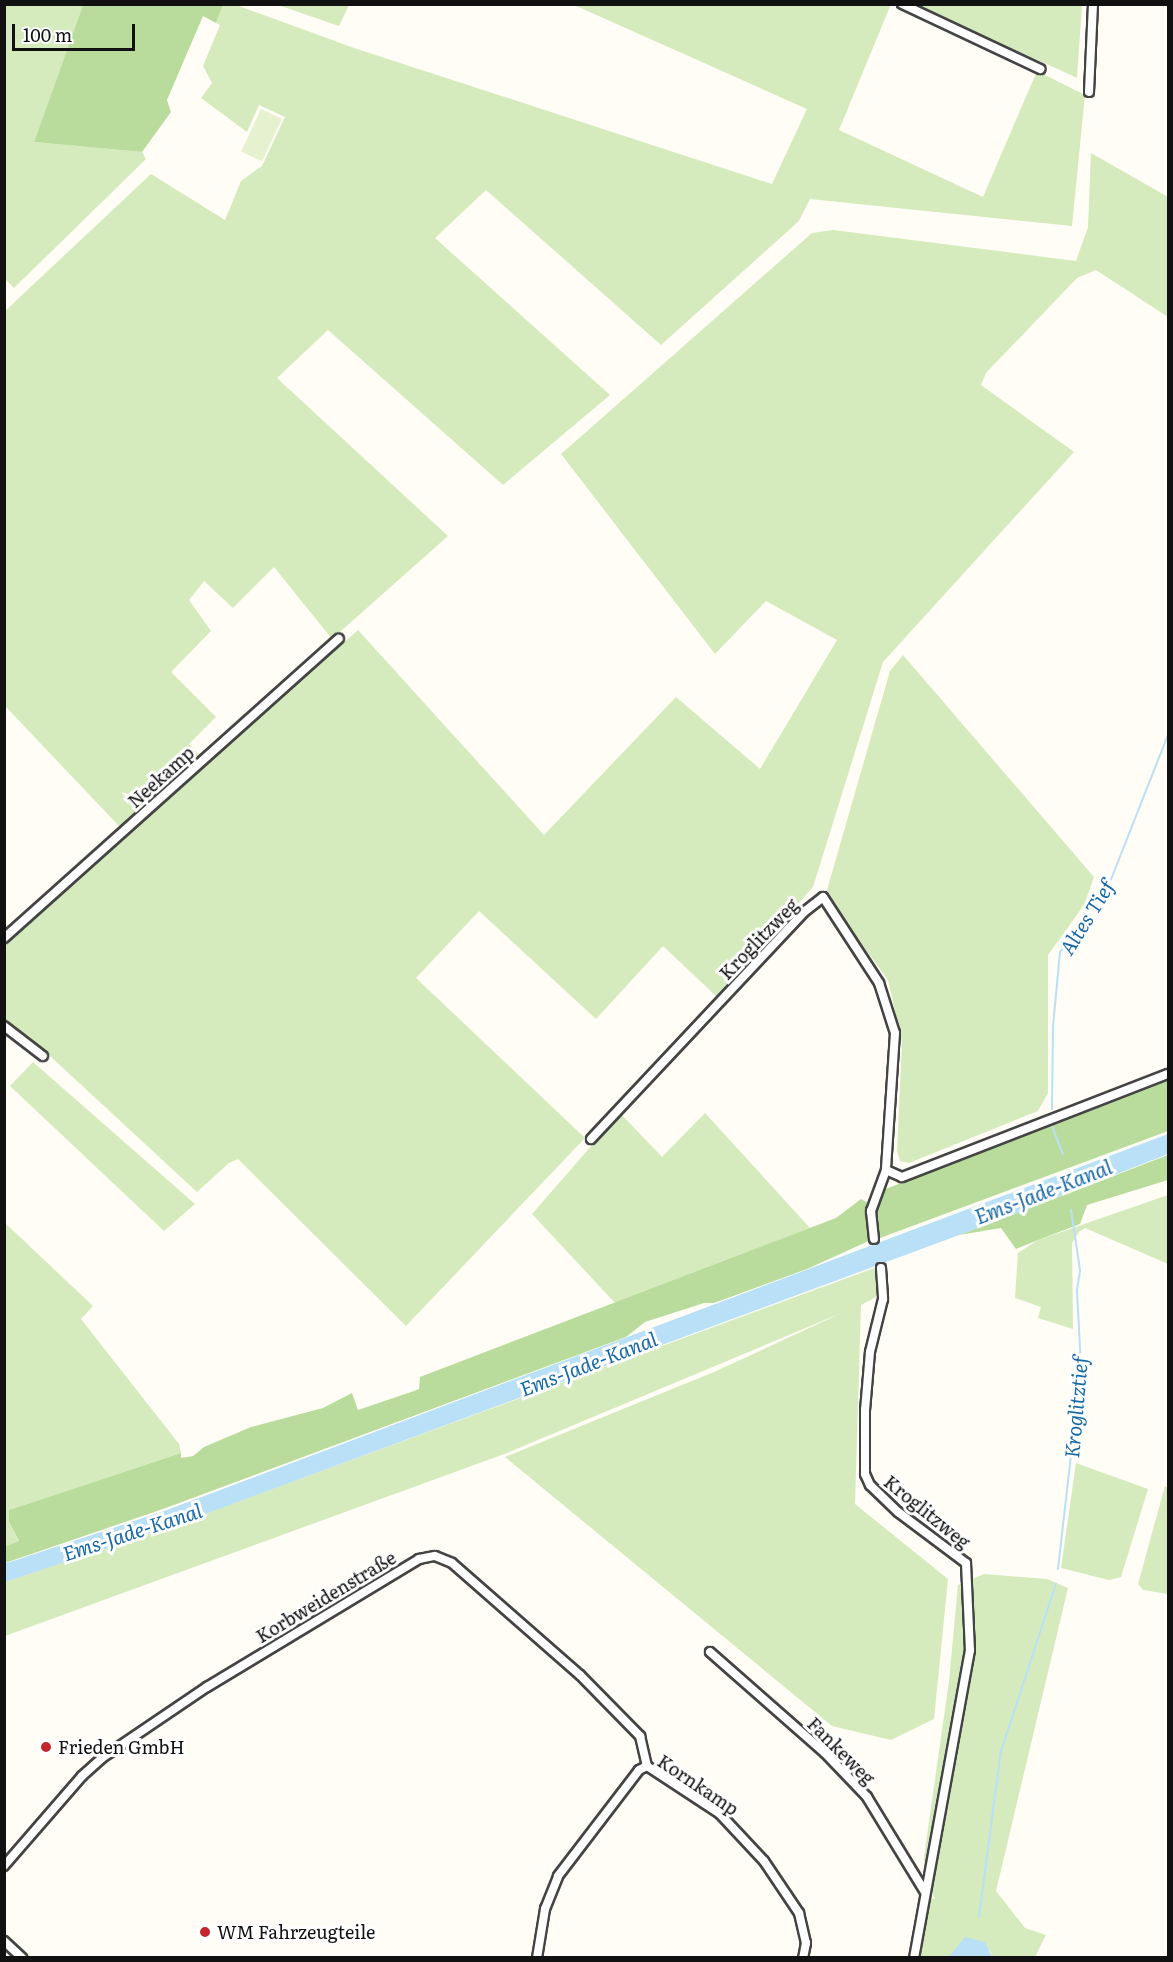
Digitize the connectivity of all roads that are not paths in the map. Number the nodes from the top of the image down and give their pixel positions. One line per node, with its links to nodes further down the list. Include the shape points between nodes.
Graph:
1 (902, 4): 3 (street)
2 (1093, 4): 4 (street)
3 (1040, 69)
4 (1089, 92)
5 (339, 639): 6 (street, Neekamp)
6 (4, 938)
7 (4, 1026): 8 (street)
8 (43, 1056)
9 (1168, 1074): 11 (street, via 902,1177)
10 (591, 1138): 11 (street, Kroglitzweg, via 804,912 823,897 879,983 895,1033)
11 (886, 1170): 12 (street, Kroglitzweg, via 871,1211)
12 (874, 1239)
13 (881, 1268): 17 (street, Kroglitzweg, via 883,1299 870,1352 865,1410 865,1474 870,1485 898,1512 966,1563 970,1650)
14 (710, 1652): 17 (street, Fankeweg, via 825,1752 867,1797)
15 (647, 1766): 16 (street, Korbweidenstraße, via 640,1736 580,1675 452,1563 435,1556 419,1558 207,1687 102,1758); 20 (street, Kornkamp, via 639,1770 558,1876 545,1909); 21 (street, Kornkamp, via 720,1814 764,1861 799,1913 806,1943)
16 (4, 1866)
17 (925, 1892): 22 (street, Kroglitzweg)
18 (4, 1941): 19 (street)
19 (22, 1958)
20 (537, 1958)
21 (803, 1958)
22 (914, 1958)

